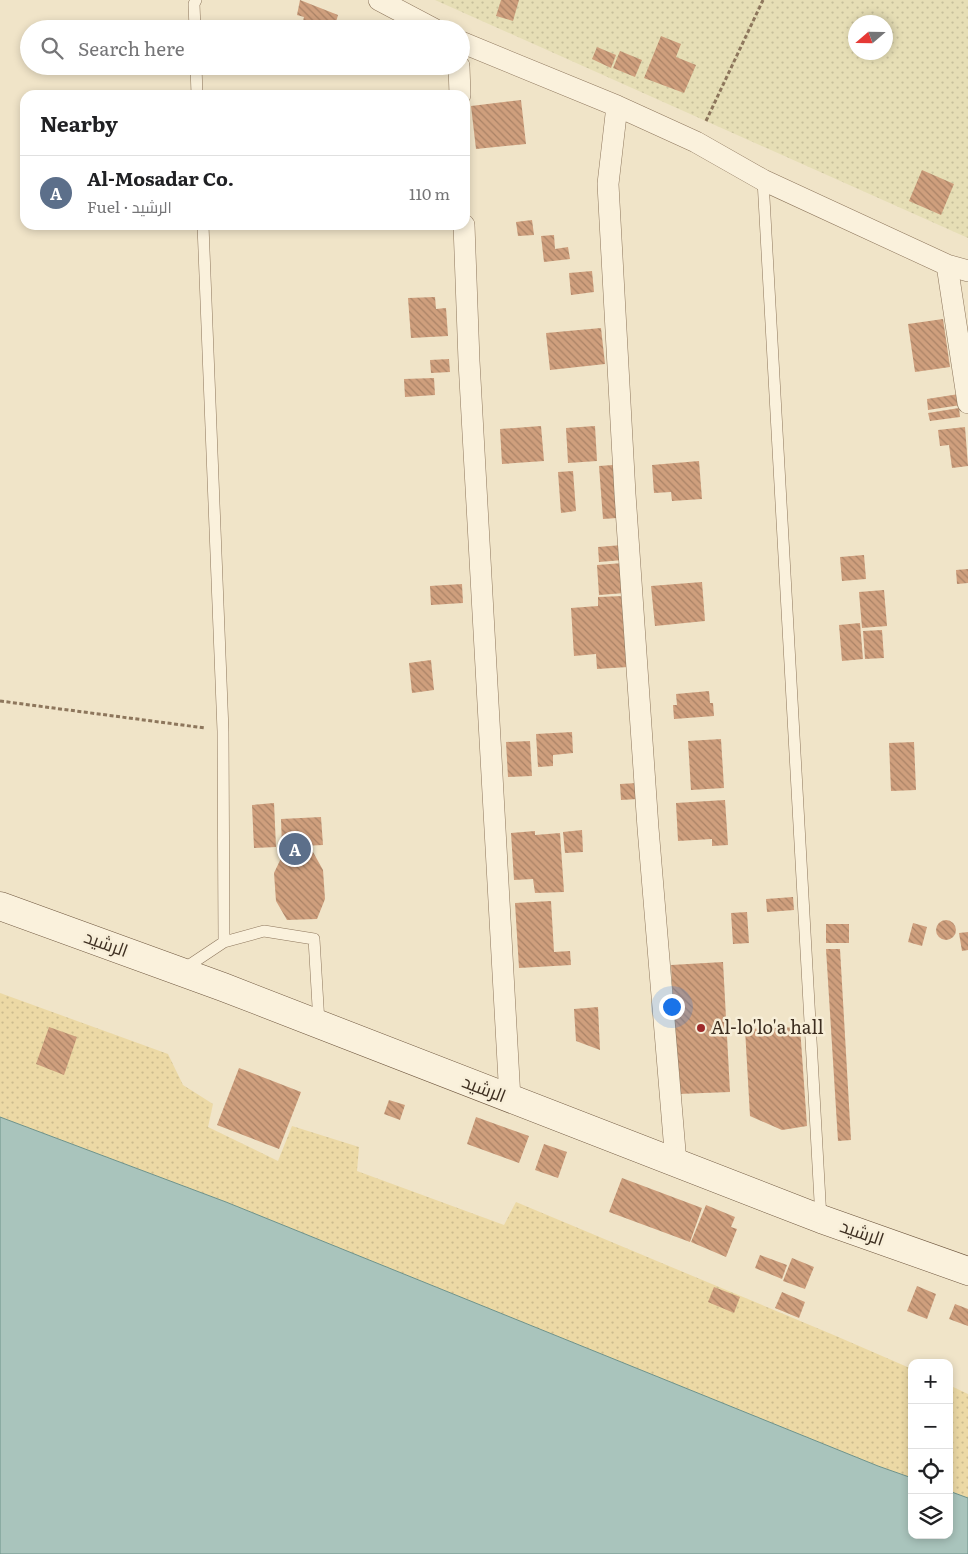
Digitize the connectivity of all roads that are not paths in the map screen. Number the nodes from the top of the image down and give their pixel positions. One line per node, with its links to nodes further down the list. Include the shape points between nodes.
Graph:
1 (196, 0): 3 (lane)
2 (379, 0): 4 (street)
3 (195, 20)
4 (417, 20)
5 (470, 46): 10 (street)
6 (196, 75): 8 (lane)
7 (459, 75): 9 (street)
8 (197, 90)
9 (460, 90)
10 (617, 106): 11 (street, via 696,142); 22 (street, via 608,184 625,494)
11 (763, 180): 14 (street); 23 (lane)
12 (203, 230): 18 (lane, via 223,731)
13 (464, 230): 21 (street, via 469,371)
14 (947, 265): 15 (street); 16 (street)
15 (968, 271)
16 (968, 402)
17 (0, 906): 19 (main road, الرشيد)
18 (224, 942): 19 (lane); 20 (lane, via 264,931 314,939)
19 (180, 971): 20 (main road, الرشيد)
20 (319, 1025): 21 (main road, الرشيد)
21 (510, 1099): 22 (main road, الرشيد)
22 (676, 1163): 23 (main road, الرشيد)
23 (822, 1219): 24 (main road, الرشيد)
24 (968, 1271)

